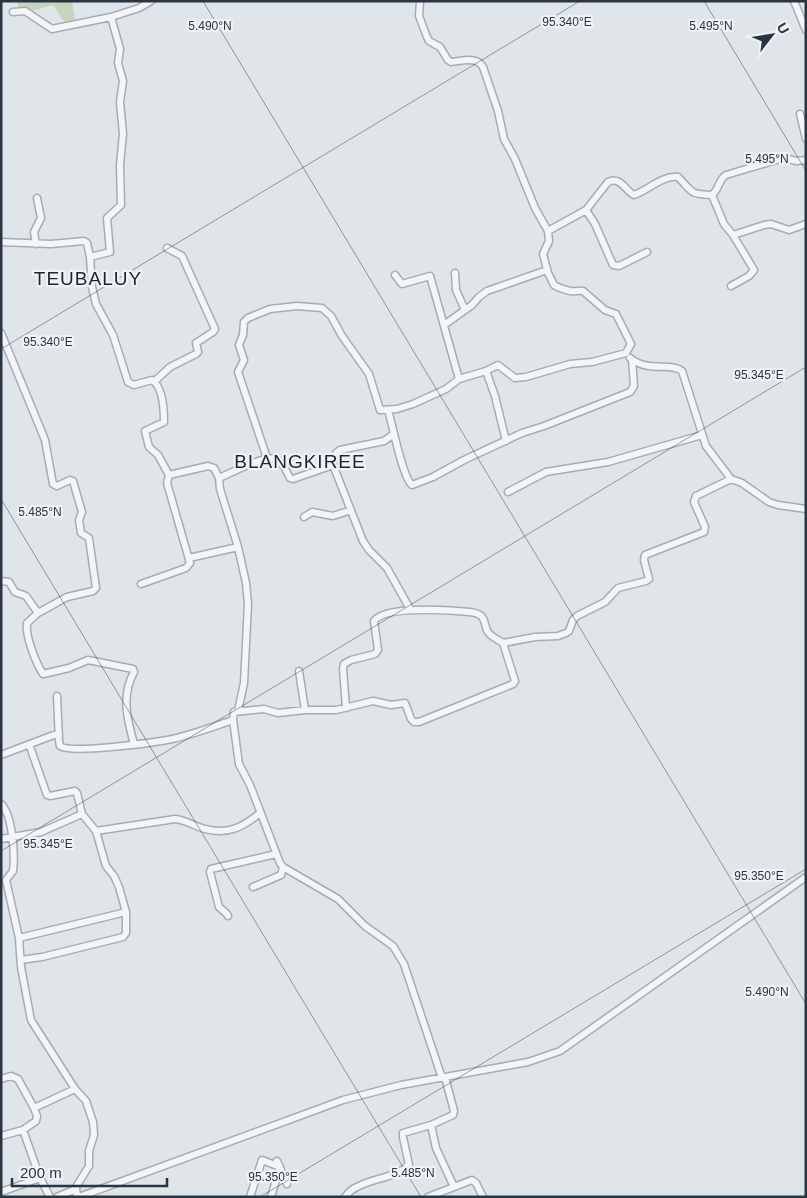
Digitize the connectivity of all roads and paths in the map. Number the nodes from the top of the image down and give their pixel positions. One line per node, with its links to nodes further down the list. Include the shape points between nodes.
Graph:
1 (151, 1): 5 (street)
2 (420, 1): 14 (street, via 419,16 427,37 440,47 448,60 476,60 481,63 504,139)
3 (794, 1): 6 (street)
4 (14, 12): 5 (street, via 25,10 52,29)
5 (111, 18): 20 (street, via 120,49 118,63 123,81 121,205 107,218 110,252)
6 (806, 30)
7 (800, 114): 8 (street)
8 (806, 139)
9 (806, 160): 10 (street, via 783,158 726,175)
10 (712, 194): 12 (street, via 694,193 674,176 634,195 618,181 612,180); 15 (street, via 724,224)
11 (37, 198): 17 (street, via 41,218 34,232)
12 (586, 210): 14 (street); 19 (street, via 613,265 619,266)
13 (806, 224): 15 (street, via 789,230 777,225 764,225)
14 (548, 231): 21 (street, via 549,241 543,254)
15 (733, 235): 24 (street, via 754,270)
16 (1, 242): 17 (street)
17 (36, 244): 20 (street, via 84,241)
18 (167, 248): 32 (street, via 182,256 214,329 196,343 196,354 170,367)
19 (647, 252)
20 (90, 257): 32 (street, via 96,304 113,335 126,378 132,385 151,380)
21 (547, 270): 25 (street, via 487,291); 28 (street, via 555,287 584,291 605,310 616,314 631,344)
22 (455, 273): 25 (street, via 456,290)
23 (395, 275): 26 (street, via 402,284 430,276)
24 (730, 286)
25 (465, 310): 26 (street)
26 (444, 325): 31 (street)
27 (1, 333): 51 (street, via 45,440 54,484 73,481 82,512 79,520 82,533 89,538 96,588 59,600)
28 (626, 353): 29 (street); 30 (street, via 526,377 515,378 498,365)
29 (632, 360): 35 (street, via 648,367 682,370); 36 (street, via 634,386 630,392)
30 (486, 370): 31 (street); 36 (street)
31 (459, 379): 33 (street, via 412,404)
32 (155, 382): 39 (street, via 161,394 164,420 144,432 149,447)
33 (388, 410): 34 (street); 37 (street, via 380,410 370,374 331,316 322,308 270,309 244,322 240,345 244,360 238,372)
34 (394, 434): 36 (street, via 407,481 412,485); 38 (street, via 384,441 340,450)
35 (702, 435): 41 (street, via 710,453); 42 (street, via 608,462 546,472)
36 (506, 441)
37 (267, 458): 38 (street, via 278,459 294,479); 40 (street)
38 (334, 464): 44 (street)
39 (169, 475): 40 (street, via 208,466 214,468); 47 (street, via 167,483)
40 (220, 478): 46 (street, via 220,489)
41 (731, 479): 43 (street, via 769,502); 52 (street, via 694,498 704,532 645,555 649,579 646,582 618,588 604,602 577,616 566,633)
42 (508, 492)
43 (806, 509)
44 (351, 510): 45 (street, via 332,516 312,512); 50 (street, via 369,550 387,568)
45 (304, 517)
46 (238, 547): 47 (street); 57 (street, via 248,604 244,683)
47 (189, 558): 49 (street, via 186,568)
48 (1, 581): 51 (street, via 9,582 16,592 26,596)
49 (141, 584)
50 (410, 609): 52 (street, via 478,614 485,622 486,631); 55 (street, via 378,616 374,621 376,654 344,664)
51 (38, 613): 61 (street, via 27,623 26,630 43,674 88,660 133,668 128,685 127,716)
52 (504, 643): 55 (street, via 514,683 428,719 414,722 405,703 391,705 373,701)
53 (299, 671): 56 (street)
54 (57, 696): 59 (street)
55 (346, 708): 56 (street)
56 (305, 710): 57 (street)
57 (238, 711): 58 (street, via 234,712)
58 (233, 720): 61 (street, via 168,740); 64 (street, via 239,764)
59 (58, 733): 60 (street); 61 (street, via 63,748 90,750)
60 (29, 744): 62 (street); 65 (street, via 47,795 75,791)
61 (134, 744)
62 (1, 755)
63 (1, 804): 67 (street, via 6,810)
64 (260, 813): 66 (street, via 245,825 231,830 206,829 174,819); 69 (street)
65 (82, 814): 66 (street); 67 (street, via 41,832)
66 (96, 831): 73 (street, via 106,866 120,887)
67 (12, 838): 68 (street); 75 (street, via 14,871 6,880)
68 (1, 839)
69 (276, 854): 70 (street); 74 (street, via 210,870 219,907)
70 (284, 867): 72 (street, via 281,875); 77 (street, via 338,899 365,926 393,946 404,964)
71 (806, 877): 77 (street, via 560,1051 528,1062)
72 (253, 887)
73 (126, 912): 75 (street); 76 (street, via 123,937)
74 (228, 916)
75 (20, 938): 76 (street)
76 (21, 963): 79 (street, via 34,1027)
77 (444, 1077): 81 (street, via 453,1115); 89 (street, via 343,1100)
78 (1, 1079): 80 (street, via 11,1076 18,1079)
79 (75, 1089): 80 (street); 89 (street, via 86,1101 94,1130 88,1151 89,1166)
80 (34, 1108): 82 (street, via 36,1121)
81 (431, 1125): 87 (street, via 436,1148); 94 (street, via 404,1133 402,1137 409,1163 405,1168 359,1186)
82 (23, 1130): 83 (street); 85 (street)
83 (1, 1136)
84 (279, 1164): 86 (street); 92 (street, via 262,1160); 93 (street)
85 (40, 1178): 88 (street); 90 (street)
86 (287, 1184)
87 (454, 1186): 95 (street); 96 (street, via 472,1180)
88 (1, 1192)
89 (77, 1194): 91 (street)
90 (50, 1197)
91 (57, 1197)
92 (250, 1197)
93 (271, 1197)
94 (344, 1197)
95 (428, 1197)
96 (483, 1197)

